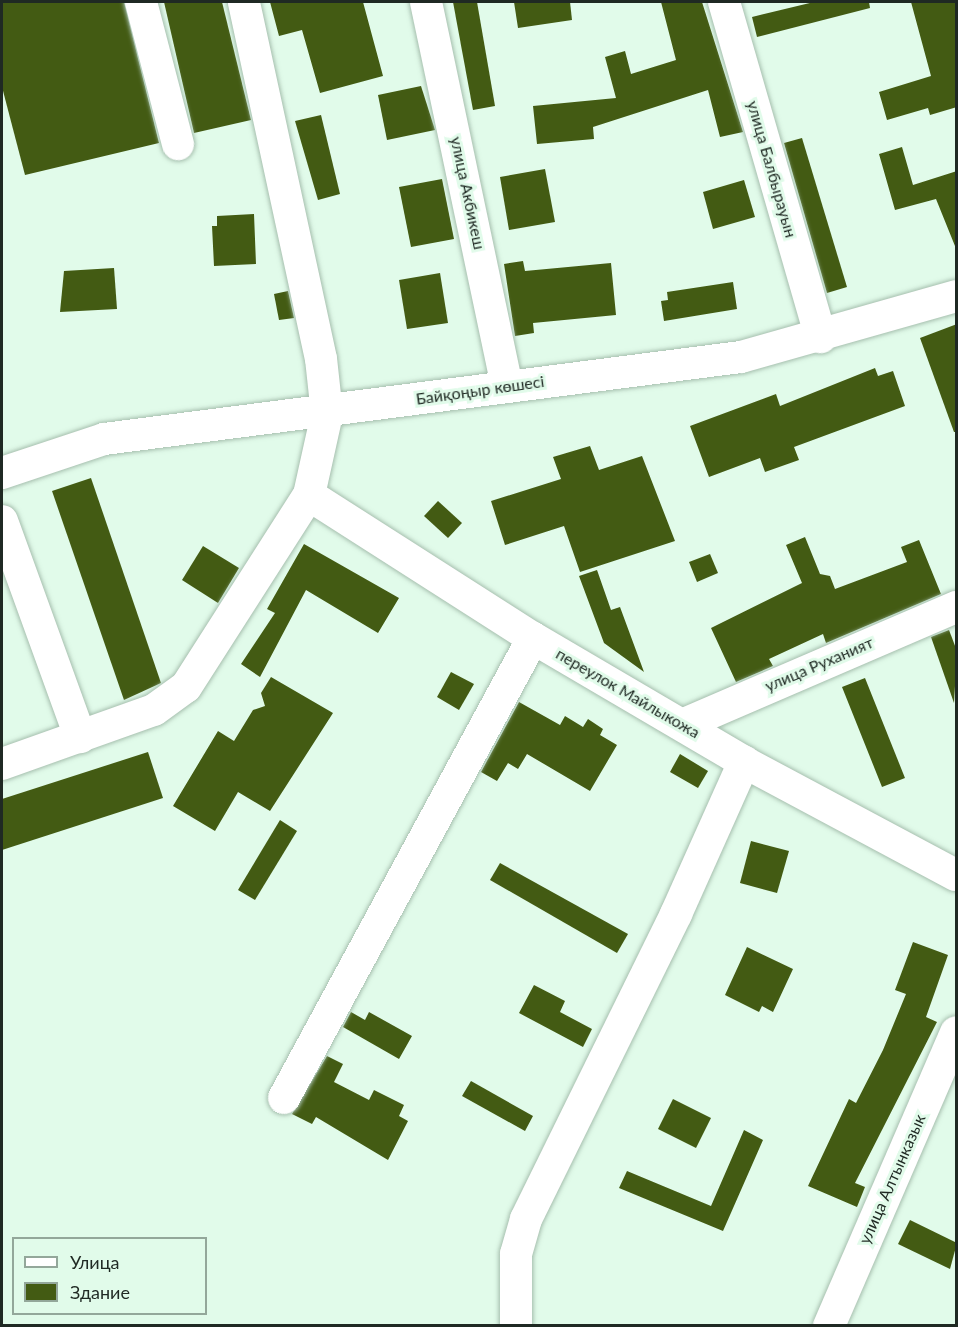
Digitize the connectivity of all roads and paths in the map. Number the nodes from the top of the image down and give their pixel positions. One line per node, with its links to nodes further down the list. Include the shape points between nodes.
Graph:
1 (141, 2): 5 (street)
2 (244, 2): 9 (street, via 319,348)
3 (426, 2): 8 (street, улица Акбикеш)
4 (724, 2): 7 (street, улица Балбырауын)
5 (178, 144)
6 (957, 296): 7 (street, Байқоңыр көшесі)
7 (820, 338): 8 (street, Байқоңыр көшесі, via 741,357)
8 (507, 385): 9 (street, Байқоңыр көшесі)
9 (327, 414): 10 (street, Байқоңыр көшесі, via 104,439); 11 (street)
10 (2, 472)
11 (309, 495): 14 (street, переулок Майлыкожа); 16 (street, via 186,687 154,710)
12 (2, 521): 16 (street)
13 (957, 607): 15 (street, улица Руханият)
14 (533, 638): 15 (street, переулок Майлыкожа); 21 (street)
15 (682, 725): 17 (street, переулок Майлыкожа)
16 (80, 737): 18 (street)
17 (744, 762): 19 (street, переулок Майлыкожа); 22 (street, via 676,914 526,1219 516,1254)
18 (2, 764)
19 (957, 875)
20 (957, 1032): 23 (street, улица Алтынказык)
21 (284, 1098)
22 (516, 1326)
23 (829, 1326)

